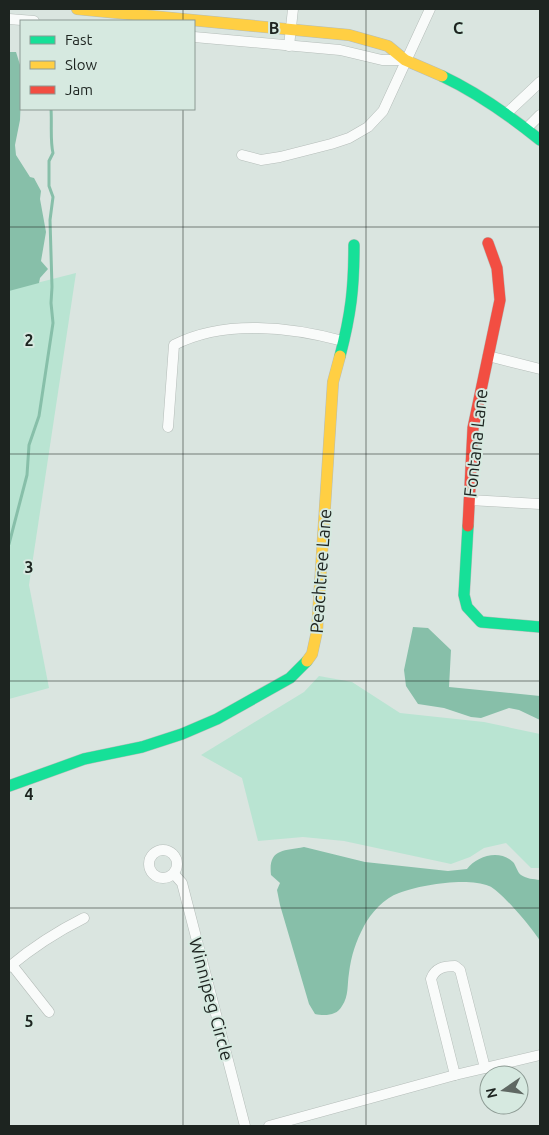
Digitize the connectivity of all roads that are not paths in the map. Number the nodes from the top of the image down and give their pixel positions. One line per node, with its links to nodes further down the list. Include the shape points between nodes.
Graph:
1 (77, 9): 6 (street)
2 (293, 9): 6 (street)
3 (430, 9): 9 (street)
4 (9, 19): 5 (street)
5 (22, 20)
6 (292, 28): 8 (street); 9 (street, via 349,35 388,46)
7 (195, 37): 8 (street)
8 (289, 46): 9 (street, via 340,50 382,60)
9 (405, 60): 11 (street, via 461,85); 15 (street, via 382,111 368,127 331,144 280,157 261,160)
10 (540, 82): 11 (street)
11 (507, 113): 13 (street)
12 (540, 114): 13 (street)
13 (527, 128): 14 (street)
14 (540, 140)
15 (242, 155)
16 (488, 242): 19 (street, Fontana Lane, via 497,268 500,300)
17 (354, 245): 18 (street, Peachtree Lane, via 354,290)
18 (343, 341): 21 (street, via 309,332 270,328 187,338 174,345); 25 (street, Peachtree Lane, via 333,382 317,631 312,654 290,678 217,719 142,747 84,759)
19 (488, 356): 20 (street); 22 (street, Fontana Lane, via 473,428)
20 (540, 369)
21 (168, 427)
22 (469, 500): 23 (street); 24 (street, Fontana Lane, via 464,595 467,607 481,622)
23 (540, 504)
24 (540, 627)
25 (9, 786)
26 (174, 874): 35 (street, Winnipeg Circle, via 182,883)
27 (84, 918): 28 (street, via 55,932)
28 (10, 966): 29 (street)
29 (49, 1012)
30 (540, 1055): 32 (street)
31 (484, 1065): 34 (street, via 460,970 446,966 433,972 431,979)
32 (498, 1065)
33 (479, 1070): 34 (street)
34 (455, 1076): 36 (street)
35 (245, 1126)
36 (269, 1126)

